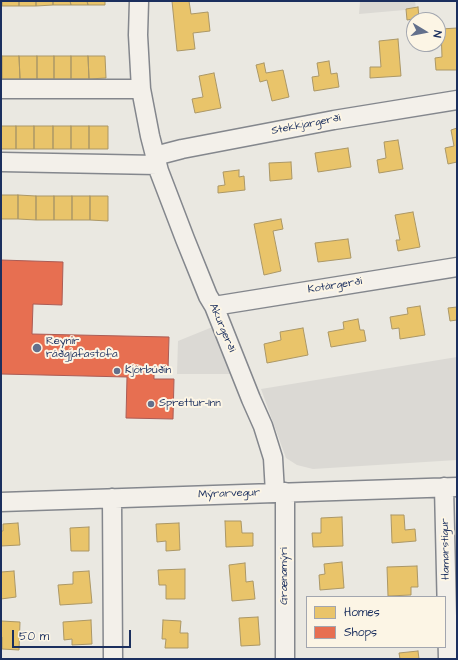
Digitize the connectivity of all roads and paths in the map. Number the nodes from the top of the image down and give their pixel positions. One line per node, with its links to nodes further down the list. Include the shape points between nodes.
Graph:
1 (139, 1): 3 (street, Akurgerði)
2 (1, 89): 3 (street)
3 (141, 89): 5 (street, Akurgerði)
4 (457, 100): 5 (street, Stekkjargerði, via 182,149)
5 (156, 160): 6 (street); 8 (street, Akurgerði, via 185,240)
6 (2, 162)
7 (457, 267): 8 (street, Kotárgerði)
8 (214, 306): 10 (street, Akurgerði, via 265,433)
9 (451, 487): 10 (street, Mýrarvegur); 13 (street, Hamarstígur)
10 (280, 493): 11 (street, Mýrarvegur); 15 (street, Grænamýri)
11 (112, 498): 12 (street, Mýrarvegur); 14 (street)
12 (1, 502)
13 (452, 614): 16 (street, Hamarstígur)
14 (113, 659)
15 (285, 659)
16 (448, 659)

